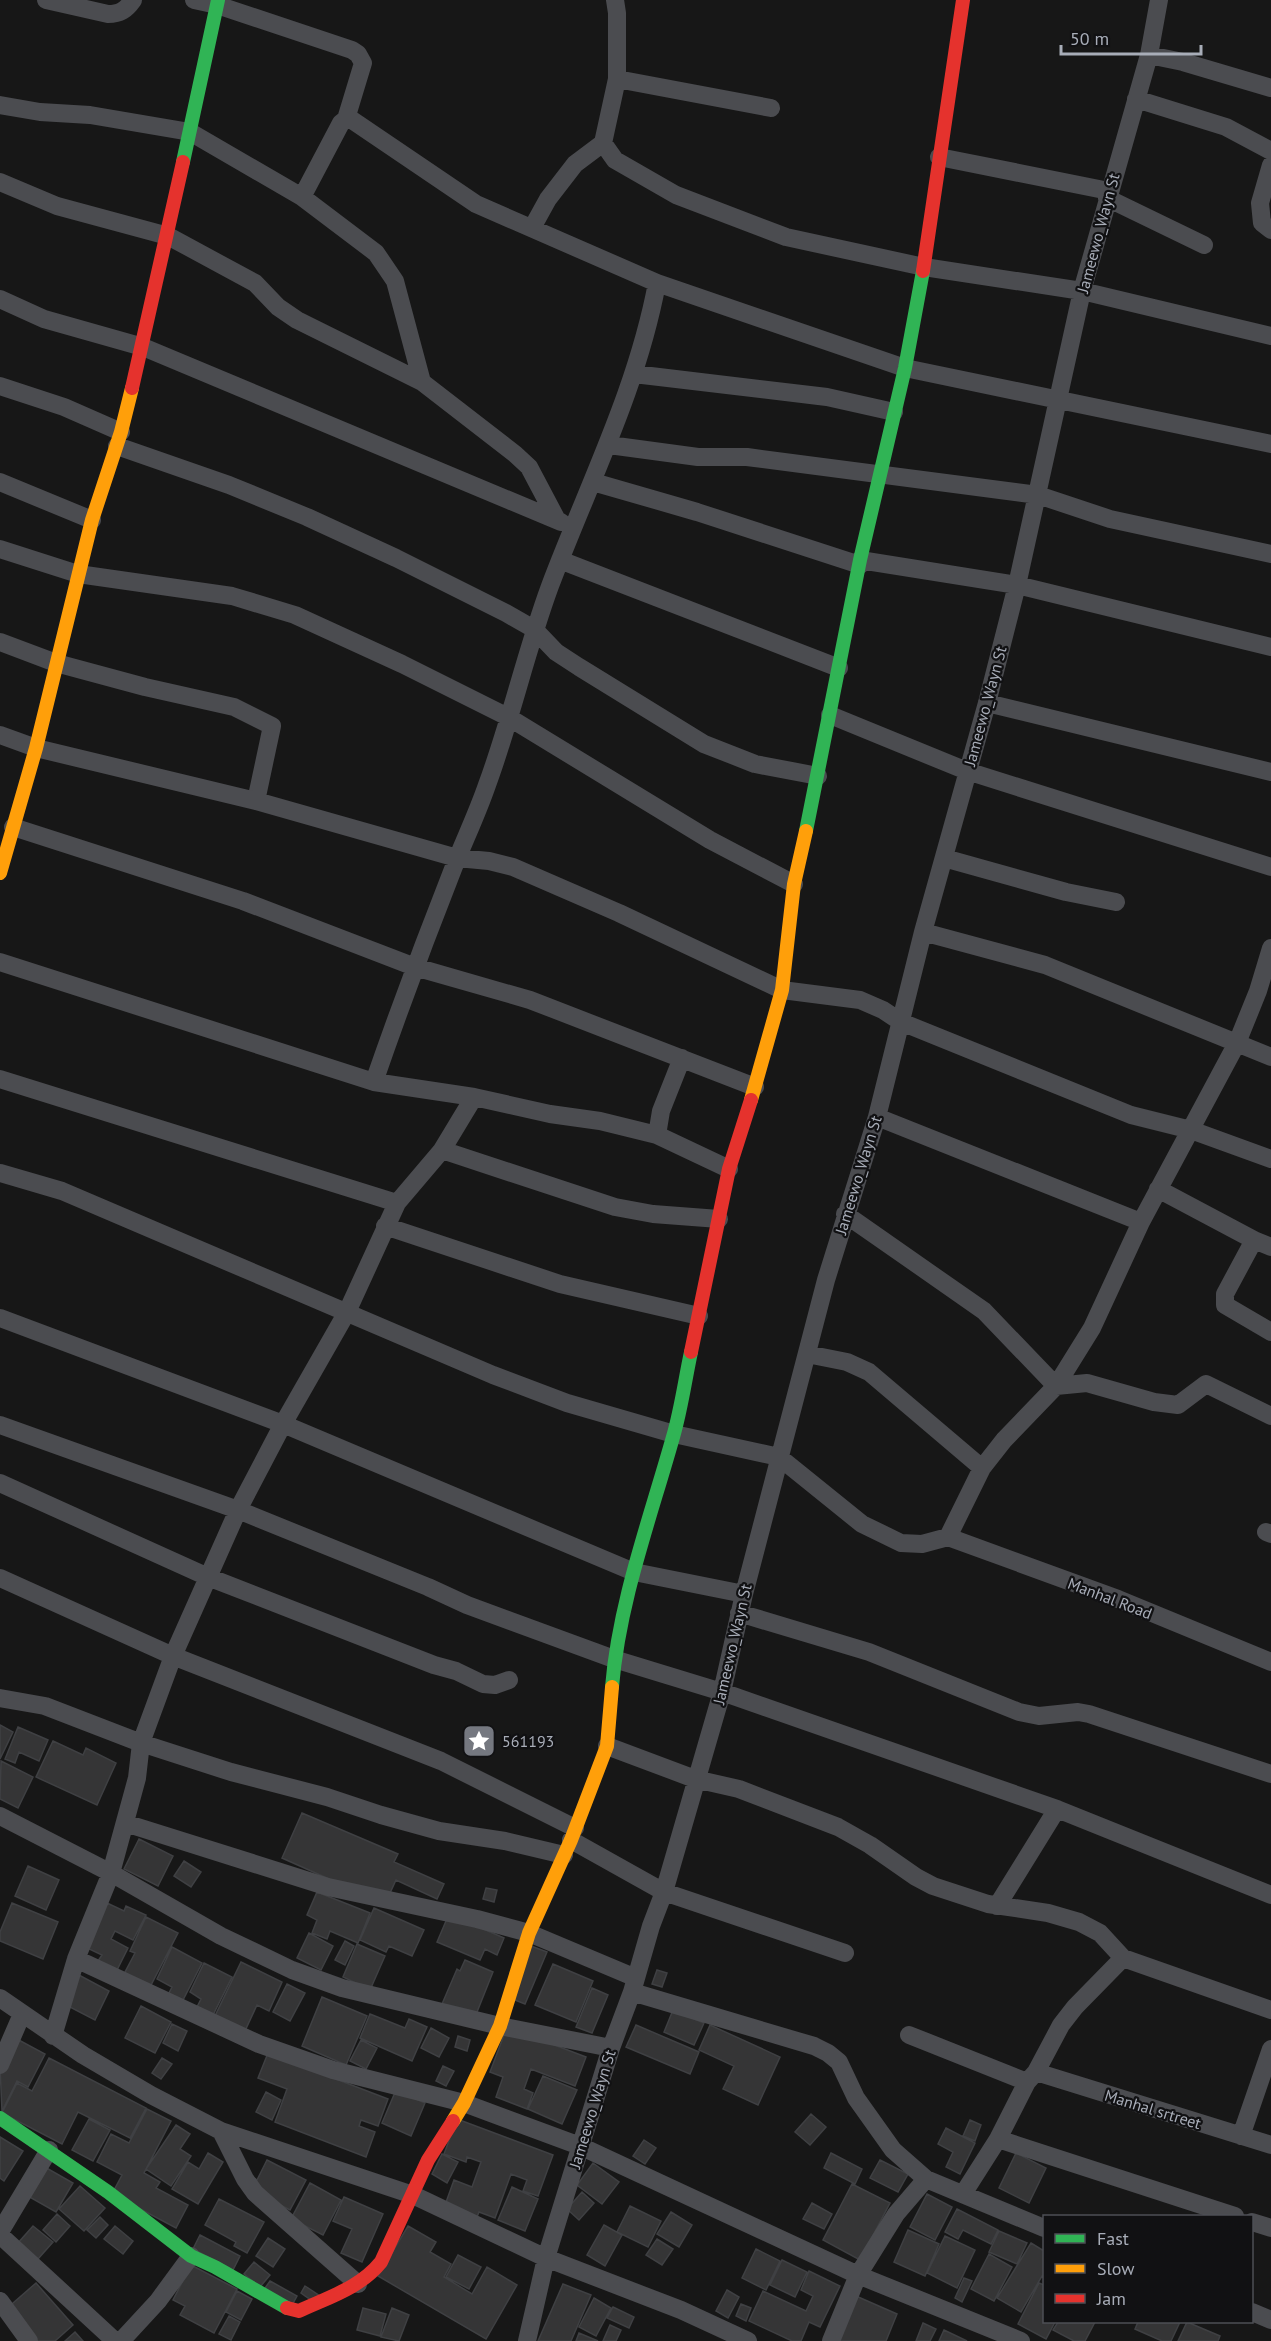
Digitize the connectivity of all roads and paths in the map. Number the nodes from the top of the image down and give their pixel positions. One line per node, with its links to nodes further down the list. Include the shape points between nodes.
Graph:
1 (46, 0): 2 (street, via 108,14 117,14)
2 (133, 0)
3 (194, 0): 7 (street)
4 (615, 0): 9 (street)
5 (963, 0): 18 (street)
6 (1159, 0): 8 (street, Jameewo_Wayn St)
7 (218, 3): 14 (street, via 358,54 363,63); 15 (street)
8 (1149, 55): 10 (street); 11 (street, Jameewo_Wayn St)
9 (617, 79): 13 (street); 16 (street)
10 (1271, 88)
11 (1136, 99): 17 (street, via 1226,127); 21 (street, Jameewo_Wayn St)
12 (0, 105): 15 (street)
13 (771, 108)
14 (346, 119): 22 (street); 23 (street, via 476,204)
15 (190, 132): 22 (street); 25 (street)
16 (603, 142): 23 (street, via 574,164); 27 (street, via 615,160 676,195 786,237)
17 (1271, 151)
18 (939, 157): 21 (street); 27 (street)
19 (1271, 165): 24 (street, via 1260,203 1262,223)
20 (0, 182): 25 (street, via 57,206)
21 (1108, 194): 26 (street); 29 (street, Jameewo_Wayn St)
22 (302, 197): 35 (street, via 376,253 386,266 395,281)
23 (532, 228): 28 (street)
24 (1271, 230)
25 (168, 236): 32 (street); 35 (street, via 255,283 297,320)
26 (1204, 245)
27 (924, 267): 29 (street); 33 (street)
28 (657, 283): 33 (street); 34 (street)
29 (1082, 291): 31 (street); 37 (street, Jameewo_Wayn St)
30 (0, 299): 32 (street, via 44,319)
31 (1271, 336)
32 (143, 346): 39 (street); 47 (street)
33 (905, 368): 37 (street); 38 (street)
34 (634, 374): 38 (street, via 826,397); 41 (street)
35 (422, 382): 47 (street, via 530,467)
36 (0, 386): 39 (street, via 64,407)
37 (1059, 400): 40 (street); 45 (street, Jameewo_Wayn St)
38 (894, 412): 42 (street)
39 (119, 439): 46 (street); 54 (street, via 307,517)
40 (1271, 444)
41 (609, 445): 42 (street, via 698,457 747,457); 44 (street)
42 (882, 475): 45 (street); 51 (street)
43 (0, 482): 46 (street)
44 (593, 482): 47 (street); 51 (street)
45 (1038, 495): 49 (street, via 1110,519); 53 (street, Jameewo_Wayn St)
46 (92, 520): 52 (street)
47 (565, 524): 50 (street)
48 (0, 549): 52 (street)
49 (1271, 554)
50 (560, 560): 54 (street); 58 (street)
51 (860, 562): 53 (street); 58 (street)
52 (78, 574): 57 (street); 61 (street, via 232,596 296,615)
53 (1017, 585): 56 (street); 59 (street, Jameewo_Wayn St)
54 (534, 629): 61 (street); 66 (street, via 556,652 704,744 755,764)
55 (0, 642): 57 (street)
56 (1271, 647)
57 (56, 663): 63 (street); 67 (street, via 234,706 272,726)
58 (839, 668): 60 (street)
59 (987, 703): 64 (street, Jameewo_Wayn St); 65 (street)
60 (830, 715): 64 (street); 66 (street)
61 (508, 717): 69 (street, via 488,784); 73 (street, via 710,840)
62 (0, 735): 63 (street)
63 (36, 748): 67 (street); 68 (street)
64 (967, 771): 70 (street, Jameewo_Wayn St); 71 (street)
65 (1271, 772)
66 (818, 776): 73 (street)
67 (256, 801): 69 (street)
68 (13, 827): 72 (street); 78 (street, via 243,901)
69 (457, 858): 78 (street); 79 (street, via 513,867)
70 (944, 858): 74 (street); 75 (street, Jameewo_Wayn St)
71 (1271, 867)
72 (0, 872)
73 (794, 884): 79 (street)
74 (1116, 902)
75 (923, 932): 81 (street, Jameewo_Wayn St); 82 (street, via 1045,965)
76 (1271, 948): 80 (street)
77 (0, 962): 86 (street)
78 (415, 967): 84 (street, via 530,1000); 86 (street)
79 (782, 990): 81 (street, via 860,1000); 87 (street)
80 (1264, 993): 82 (street)
81 (901, 1022): 89 (street, Jameewo_Wayn St); 90 (street, via 1131,1115)
82 (1237, 1043): 83 (street); 90 (street)
83 (1271, 1057)
84 (682, 1058): 87 (street); 91 (street, via 661,1111)
85 (0, 1079): 97 (street)
86 (374, 1082): 88 (street)
87 (755, 1087): 94 (street)
88 (474, 1097): 91 (street); 92 (street)
89 (877, 1117): 98 (street, Jameewo_Wayn St); 100 (street)
90 (1191, 1130): 93 (street); 96 (street)
91 (657, 1135): 94 (street)
92 (442, 1150): 97 (street); 99 (street, via 615,1207)
93 (1271, 1159)
94 (729, 1169): 99 (street)
95 (0, 1173): 104 (street, via 62,1191)
96 (1158, 1189): 100 (street); 102 (street)
97 (396, 1203): 101 (street)
98 (845, 1214): 108 (street, Jameewo_Wayn St); 109 (street, via 984,1311)
99 (719, 1220): 105 (street)
100 (1141, 1222): 109 (street, via 1092,1328)
101 (386, 1226): 104 (street); 105 (street, via 560,1284)
102 (1254, 1240): 103 (street); 107 (street, via 1225,1294 1224,1305)
103 (1271, 1247)
104 (347, 1312): 111 (street); 113 (street, via 567,1403)
105 (699, 1316): 113 (street)
106 (0, 1318): 111 (street)
107 (1271, 1332)
108 (807, 1354): 114 (street, Jameewo_Wayn St); 115 (street, via 847,1362 869,1372)
109 (1056, 1386): 110 (street, via 1087,1383 1178,1405 1206,1384); 115 (street)
110 (1271, 1416)
111 (283, 1424): 117 (street); 119 (street)
112 (0, 1425): 117 (street)
113 (674, 1434): 114 (street); 119 (street)
114 (779, 1457): 118 (street, via 862,1524 879,1533 901,1543 922,1544); 122 (street, Jameewo_Wayn St)
115 (982, 1468): 118 (street)
116 (0, 1484): 120 (street)
117 (238, 1510): 120 (street); 125 (street, via 467,1605)
118 (948, 1537): 126 (street, Manhal Road, via 1118,1599)
119 (634, 1572): 122 (street); 125 (street)
120 (208, 1576): 124 (street); 127 (street, via 483,1684)
121 (0, 1578): 124 (street)
122 (744, 1594): 123 (street, Jameewo_Wayn St)
123 (739, 1613): 128 (street, Jameewo_Wayn St); 132 (street, via 869,1652 1019,1712 1039,1716 1089,1713)
124 (173, 1656): 130 (street); 137 (street, via 441,1761)
125 (614, 1659): 128 (street); 131 (street)
126 (1271, 1662)
127 (509, 1680)
128 (722, 1692): 133 (street, Jameewo_Wayn St); 134 (street)
129 (0, 1698): 130 (street, via 45,1706)
130 (141, 1743): 136 (street); 137 (street, via 439,1831 505,1841)
131 (607, 1746): 133 (street); 137 (street)
132 (1271, 1774)
133 (695, 1779): 139 (street, Jameewo_Wayn St); 141 (street, via 739,1789 838,1827 933,1886)
134 (1057, 1809): 140 (street); 141 (street)
135 (0, 1816): 138 (street)
136 (125, 1823): 138 (street); 142 (street, via 328,1887)
137 (570, 1841): 139 (street); 142 (street)
138 (111, 1873): 145 (street); 150 (street, via 221,1936 292,1970 342,1988)
139 (664, 1892): 143 (street); 146 (street, Jameewo_Wayn St)
140 (1271, 1895)
141 (997, 1906): 144 (street, via 1079,1922 1100,1933)
142 (529, 1933): 146 (street); 150 (street)
143 (845, 1953)
144 (1123, 1958): 148 (street); 156 (street, via 1061,2025)
145 (76, 1959): 152 (street); 157 (street, via 259,2043 333,2070)
146 (634, 1985): 153 (street, Jameewo_Wayn St); 165 (street, via 828,2053 839,2062 856,2098 893,2150)
147 (0, 1998): 149 (street)
148 (1271, 2010)
149 (22, 2014): 152 (street); 155 (street)
150 (500, 2026): 153 (street); 157 (street)
151 (909, 2035): 156 (street, Manhal srtreet)
152 (53, 2036): 159 (street, via 151,2095)
153 (611, 2048): 163 (street, Jameewo_Wayn St)
154 (1271, 2049): 160 (street)
155 (0, 2065)
156 (1031, 2077): 160 (street, Manhal srtreet); 161 (street)
157 (464, 2103): 163 (street); 167 (street)
158 (0, 2118): 164 (street)
159 (221, 2131): 167 (street); 176 (street, via 255,2193)
160 (1240, 2136): 162 (street, Manhal srtreet)
161 (998, 2139): 166 (street); 168 (street)
162 (1271, 2145)
163 (580, 2146): 174 (street, Jameewo_Wayn St); 175 (street)
164 (48, 2150): 172 (street); 173 (street)
165 (926, 2179): 166 (street); 175 (street, via 896,2214)
166 (963, 2194): 170 (street)
167 (413, 2195): 174 (street); 176 (street, via 381,2262)
168 (1229, 2215)
169 (1253, 2223): 171 (street)
170 (1043, 2228)
171 (1271, 2228)
172 (0, 2234): 181 (street)
173 (190, 2256): 176 (street, via 293,2311); 182 (street, via 158,2301)
174 (546, 2258): 183 (street, Jameewo_Wayn St); 184 (street, via 681,2310)
175 (858, 2275): 185 (street); 186 (street)
176 (358, 2284)
177 (0, 2301): 180 (street)
178 (1253, 2313): 179 (street)
179 (1271, 2320)
180 (29, 2341)
181 (116, 2341)
182 (121, 2341)
183 (527, 2341)
184 (748, 2341)
185 (831, 2341)
186 (1021, 2341)

